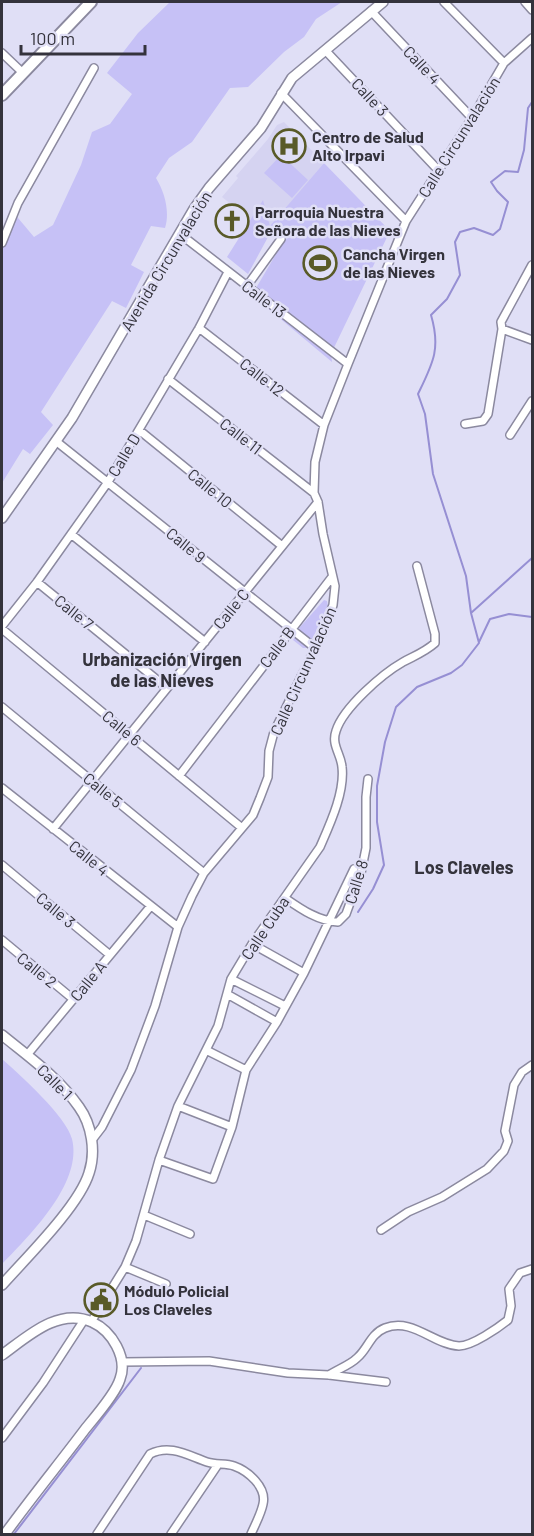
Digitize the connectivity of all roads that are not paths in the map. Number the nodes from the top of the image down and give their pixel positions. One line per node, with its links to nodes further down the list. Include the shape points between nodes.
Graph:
1 (92, 2): 12 (main road)
2 (383, 2): 6 (street, Avenida Circunvalación)
3 (444, 2): 10 (street)
4 (525, 2): 5 (street)
5 (532, 10)
6 (371, 11): 8 (street, Avenida Circunvalación); 15 (street, Calle 4)
7 (532, 38): 10 (street, Calle Circunvalación)
8 (325, 50): 13 (street, Avenida Circunvalación, via 292,78); 16 (street, Calle 3)
9 (2, 53): 12 (street)
10 (504, 63): 15 (street, Calle Circunvalación)
11 (94, 68): 20 (street, via 18,203)
12 (23, 73): 14 (main road)
13 (281, 93): 17 (street); 18 (street, Avenida Circunvalación, via 261,128 209,188)
14 (2, 95)
15 (472, 118): 16 (street, Calle Circunvalación)
16 (439, 171): 17 (street, Calle Circunvalación)
17 (406, 221): 27 (street, Calle Circunvalación)
18 (180, 234): 22 (street, Calle 13); 34 (street, Avenida Circunvalación)
19 (281, 238): 23 (street)
20 (2, 243)
21 (532, 265): 25 (street, via 501,322)
22 (228, 272): 23 (street, Calle 13); 24 (street, Calle D)
23 (247, 286): 27 (street, Calle 13)
24 (199, 328): 28 (street, Calle D); 31 (street, Calle 12)
25 (502, 329): 26 (street); 30 (street, via 488,414 483,421)
26 (532, 340)
27 (348, 364): 31 (street, Calle Circunvalación)
28 (168, 379): 32 (street, Calle D); 36 (street, Calle 11)
29 (532, 401): 33 (street)
30 (465, 424)
31 (324, 425): 36 (street, Calle Circunvalación, via 315,462)
32 (138, 430): 35 (street, Calle D); 40 (street, Calle 10)
33 (510, 435)
34 (57, 442): 35 (street, Calle 9); 38 (street, Avenida Circunvalación)
35 (108, 482): 39 (street, Calle D); 44 (street, Calle 9)
36 (314, 493): 37 (street, Calle Circunvalación)
37 (318, 502): 40 (street, Calle C); 42 (street, Calle Circunvalación)
38 (2, 518)
39 (71, 534): 43 (street, Calle D); 47 (street)
40 (282, 546): 44 (street, Calle C)
41 (417, 566): 61 (street, Calle Cuba, via 435,643 379,680 348,710 336,729 334,741 342,766 336,808 320,847)
42 (332, 577): 46 (street, Calle B); 48 (street, Calle Circunvalación, via 333,605)
43 (37, 582): 45 (street, Calle D); 49 (street, Calle 7)
44 (245, 592): 46 (street, Calle 9); 47 (street, Calle C)
45 (2, 628): 51 (street, Calle 6)
46 (291, 629): 48 (street, Calle 9); 52 (street, Calle B)
47 (205, 642): 49 (street, Calle C)
48 (315, 648): 56 (street, Calle Circunvalación, via 274,732 268,777 253,815)
49 (167, 688): 51 (street, Calle C)
50 (2, 707): 54 (street, Calle 5)
51 (129, 734): 52 (street, Calle 6); 54 (street, Calle C)
52 (179, 776): 56 (street, Calle 6)
53 (368, 779): 63 (street, Calle 8, via 366,848 361,873 346,914 338,922)
54 (92, 780): 57 (street, Calle C); 60 (street, Calle 5)
55 (2, 788): 57 (street, Calle 4)
56 (242, 828): 60 (street, Calle Circunvalación)
57 (53, 829): 62 (street, Calle 4)
58 (2, 865): 67 (street, Calle 3)
59 (354, 869): 63 (street)
60 (204, 873): 64 (street, Calle Circunvalación)
61 (285, 898): 63 (street, Calle 8); 66 (street, Calle Cuba)
62 (150, 907): 64 (street, Calle 4); 67 (street, Calle A)
63 (329, 922): 68 (street)
64 (178, 927): 81 (street, Calle Circunvalación, via 131,1070)
65 (2, 940): 71 (street, Calle 2)
66 (252, 944): 68 (street); 69 (street, Calle Cuba)
67 (110, 955): 71 (street, Calle A)
68 (304, 973): 72 (street)
69 (231, 979): 70 (street, Calle Cuba); 72 (street)
70 (227, 994): 73 (street); 75 (street, Calle Cuba)
71 (73, 999): 76 (street, Calle A)
72 (285, 1006): 73 (street)
73 (277, 1022): 78 (street)
74 (2, 1035): 76 (street, Calle 1)
75 (206, 1050): 78 (street); 79 (street, Calle Cuba)
76 (27, 1055): 81 (street, Calle 1, via 80,1107)
77 (532, 1065): 84 (street, via 514,1084 504,1151 487,1169)
78 (246, 1070): 80 (street)
79 (178, 1107): 80 (street); 82 (street, Calle Cuba)
80 (232, 1127): 82 (street, via 213,1179)
81 (92, 1140): 89 (street, via 90,1171 81,1193)
82 (159, 1160): 83 (street, Calle Cuba)
83 (144, 1215): 85 (street); 86 (street, Calle Cuba)
84 (381, 1230)
85 (190, 1234)
86 (125, 1267): 88 (street); 90 (street, Calle Cuba)
87 (532, 1269): 93 (street, via 513,1280 508,1320 470,1344 443,1343 405,1326 386,1327 372,1337 357,1358)
88 (166, 1284)
89 (2, 1285)
90 (88, 1321): 91 (street, via 71,1318 45,1325); 92 (street, via 102,1328); 95 (street, Calle Cuba)
91 (2, 1355)
92 (123, 1362): 93 (street, via 209,1361); 97 (street, via 120,1380 100,1410)
93 (329, 1375): 94 (street)
94 (386, 1382)
95 (2, 1438)
96 (218, 1466): 98 (street, via 169,1448 150,1454); 99 (street); 100 (street, via 232,1465 244,1471 261,1489 264,1503)
97 (5, 1531)
98 (97, 1534)
99 (171, 1534)
100 (251, 1534)

